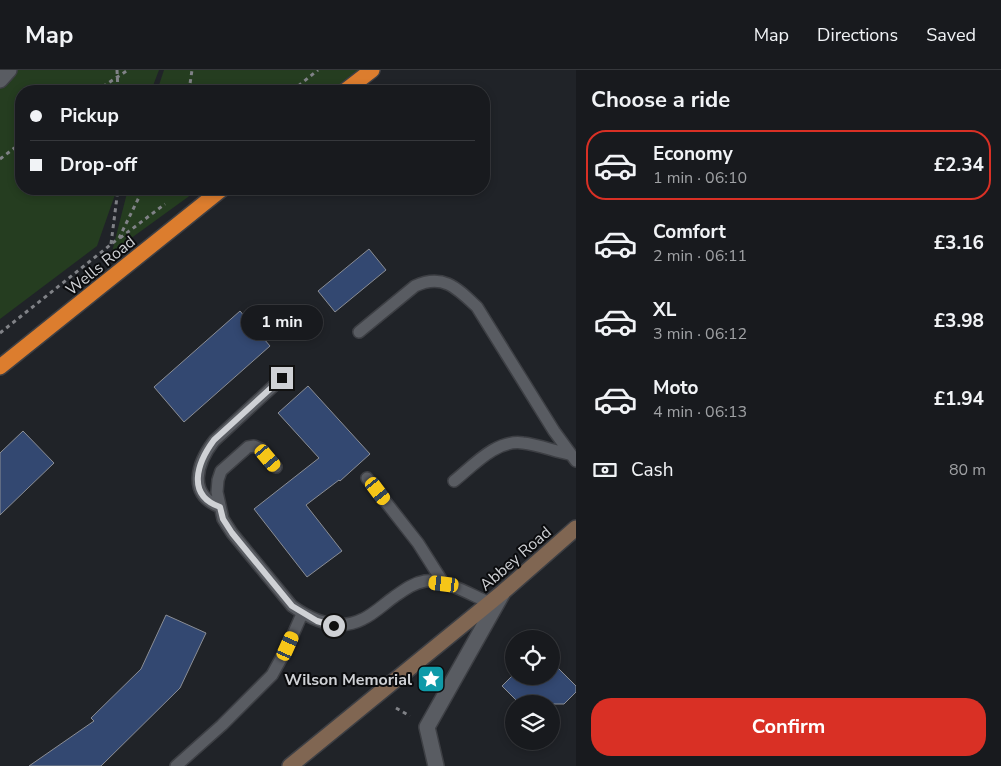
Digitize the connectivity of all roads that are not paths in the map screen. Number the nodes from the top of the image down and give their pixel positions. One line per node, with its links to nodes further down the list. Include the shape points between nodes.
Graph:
1 (9, 70): 3 (street)
2 (372, 70): 4 (highway)
3 (0, 80)
4 (353, 85)
5 (215, 195): 7 (highway, Wells Road)
6 (359, 332): 9 (lane, via 424,281 448,283 477,307)
7 (0, 367)
8 (282, 378): 13 (lane, via 205,452 199,466 201,493 210,503)
9 (572, 457): 12 (lane, via 523,443 508,444 495,449)
10 (276, 467): 13 (lane, via 261,449 254,446 240,452 220,471 217,492)
11 (368, 478): 15 (lane, via 418,543)
12 (454, 481)
13 (220, 507): 18 (lane, via 232,533)
14 (576, 528): 16 (street, Abbey Road)
15 (444, 584): 17 (lane); 18 (lane, via 425,581 411,585 352,624 334,626)
16 (503, 592): 17 (street, Abbey Road); 21 (street, via 427,727)
17 (490, 603): 20 (street, Abbey Road)
18 (302, 614): 19 (lane, via 272,675)
19 (176, 766)
20 (290, 766)
21 (436, 766)

